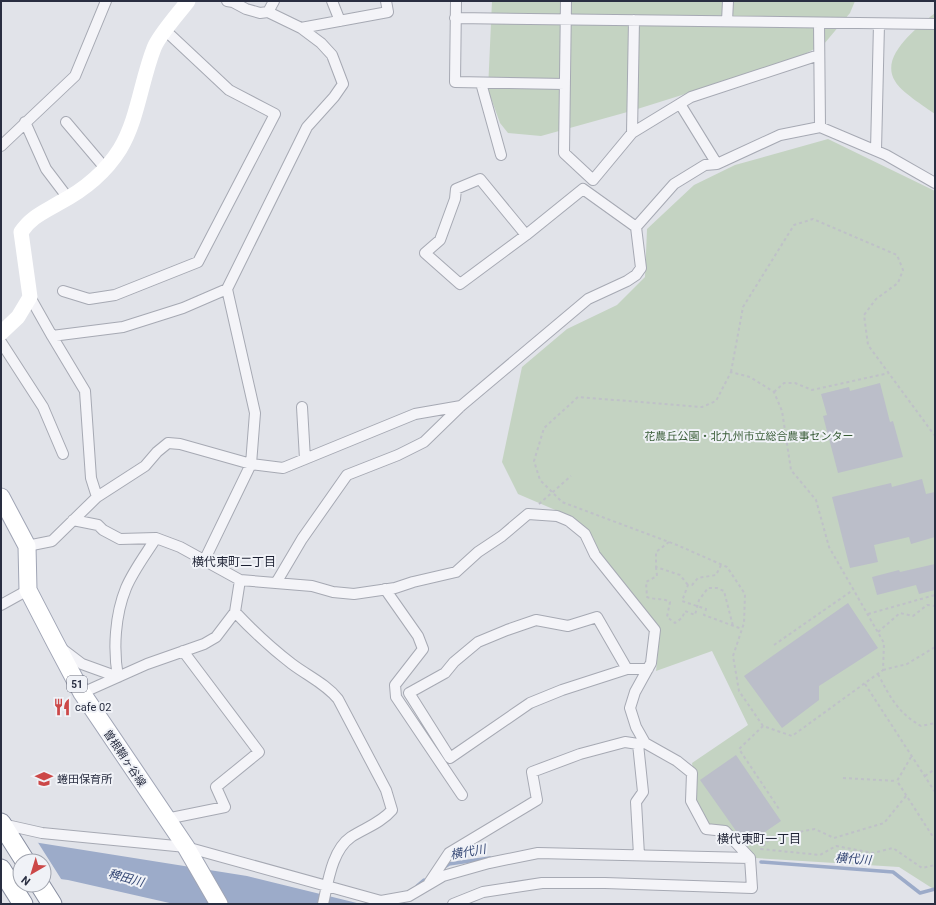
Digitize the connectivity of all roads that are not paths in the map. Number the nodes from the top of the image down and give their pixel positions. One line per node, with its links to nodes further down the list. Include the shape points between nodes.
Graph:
1 (106, 1): 25 (street, via 75,76)
2 (188, 1): 20 (street)
3 (227, 1): 10 (street, via 260,13)
4 (274, 1): 10 (street)
5 (332, 1): 14 (street)
6 (386, 1): 14 (street, via 388,12)
7 (456, 1): 11 (street)
8 (566, 1): 12 (street)
9 (728, 1): 15 (street)
10 (268, 12): 19 (street)
11 (455, 18): 12 (street); 22 (street, via 454,82)
12 (565, 19): 13 (street); 23 (street)
13 (634, 20): 15 (street); 28 (street)
14 (340, 21): 19 (street)
15 (727, 21): 16 (street)
16 (819, 23): 17 (street); 21 (street)
17 (879, 24): 18 (street); 30 (street)
18 (935, 24)
19 (301, 28): 38 (street, via 332,55 343,84 308,127)
20 (166, 31): 33 (street, via 155,46 131,127 120,149); 39 (street, via 229,90 275,114 198,262 115,295 89,299)
21 (820, 55): 24 (street, via 691,97); 27 (street)
22 (482, 82): 23 (street); 31 (street)
23 (565, 84): 28 (street, via 564,153 593,180)
24 (680, 104): 28 (street); 32 (street)
25 (25, 122): 29 (street); 35 (street, via 46,169)
26 (66, 122): 33 (street)
27 (820, 127): 30 (street); 32 (street, via 780,135)
28 (632, 133)
29 (1, 146)
30 (876, 150): 34 (street)
31 (501, 155)
32 (717, 164): 36 (street, via 705,165 674,184)
33 (105, 168): 35 (street, via 93,181)
34 (935, 183)
35 (68, 198): 40 (street, via 37,215 21,232)
36 (636, 227): 37 (street, via 583,189); 44 (street, via 641,268 636,275 588,299)
37 (526, 235): 37 (street, via 480,179 456,189 455,199 440,240 425,253 460,284)
38 (227, 289): 42 (street, via 183,308 123,327); 48 (street, via 255,413)
39 (63, 291)
40 (30, 296): 41 (street, via 18,317); 42 (street)
41 (1, 333)
42 (52, 336): 50 (street, via 85,391 91,478)
43 (1, 342): 46 (street, via 43,407)
44 (461, 406): 47 (street, via 415,414); 56 (street, via 424,442 398,455 347,474 302,539)
45 (302, 407): 47 (street)
46 (63, 454)
47 (305, 459): 48 (street, via 283,468)
48 (251, 464): 50 (street, via 168,443 145,466); 54 (street)
49 (1, 497): 53 (main road, 曽根鞘ヶ谷線 / 51)
50 (97, 497): 51 (street)
51 (73, 520): 52 (street, via 98,524 103,530 120,539); 53 (street, via 52,541)
52 (156, 538): 54 (street); 65 (street, via 126,588 119,615 114,658)
53 (27, 546): 58 (main road, 曽根鞘ヶ谷線 / 51)
54 (205, 559): 55 (street)
55 (240, 580): 56 (street); 60 (street)
56 (276, 583): 57 (street, via 312,586 354,594)
57 (385, 589): 64 (street, via 456,572 528,514 557,516 569,521 585,534 595,555 655,630); 68 (street, via 418,636 423,649 395,685 396,697)
58 (28, 590): 59 (street); 61 (main road, 曽根鞘ヶ谷線 / 51)
59 (1, 606)
60 (235, 612): 62 (street, via 216,637); 79 (street, via 280,656 329,688 338,700 386,790 392,810 386,817 350,838 340,847)
61 (56, 644): 65 (street, via 82,664); 66 (main road, 曽根鞘ヶ谷線 / 51)
62 (183, 651): 65 (street); 69 (street, via 259,752 216,787 225,807)
63 (627, 669): 63 (street, via 597,617 568,626 536,620 478,642 445,673 409,693 450,758 530,703); 64 (street)
64 (648, 669): 67 (street, via 635,692 630,708)
65 (118, 677): 66 (street)
66 (82, 693): 69 (main road, 曽根鞘ヶ谷線 / 51)
67 (641, 744): 74 (street, via 643,792 636,802); 75 (street, via 677,761 692,773 691,801 706,829 725,831); 78 (street, via 625,742 580,754 532,772 536,800 449,853)
68 (462, 795)
69 (166, 819): 71 (main road, 曽根鞘ヶ谷線 / 51)
70 (2, 828): 71 (street); 72 (highway); 73 (highway)
71 (188, 851): 79 (street); 86 (main road, 曽根鞘ヶ谷線 / 51)
72 (13, 853)
73 (19, 853)
74 (639, 855): 75 (street); 78 (street, via 538,853 488,863 443,876)
75 (750, 858): 88 (street, via 752,888 542,883 483,892)
76 (1, 869): 83 (highway)
77 (1, 885): 82 (highway)
78 (427, 886): 79 (street, via 409,896 381,901)
79 (326, 888): 87 (street)
80 (36, 893): 84 (highway)
81 (45, 893): 85 (highway)
82 (12, 904)
83 (23, 904)
84 (42, 904)
85 (52, 904)
86 (219, 904)
87 (323, 904)
88 (453, 904)

